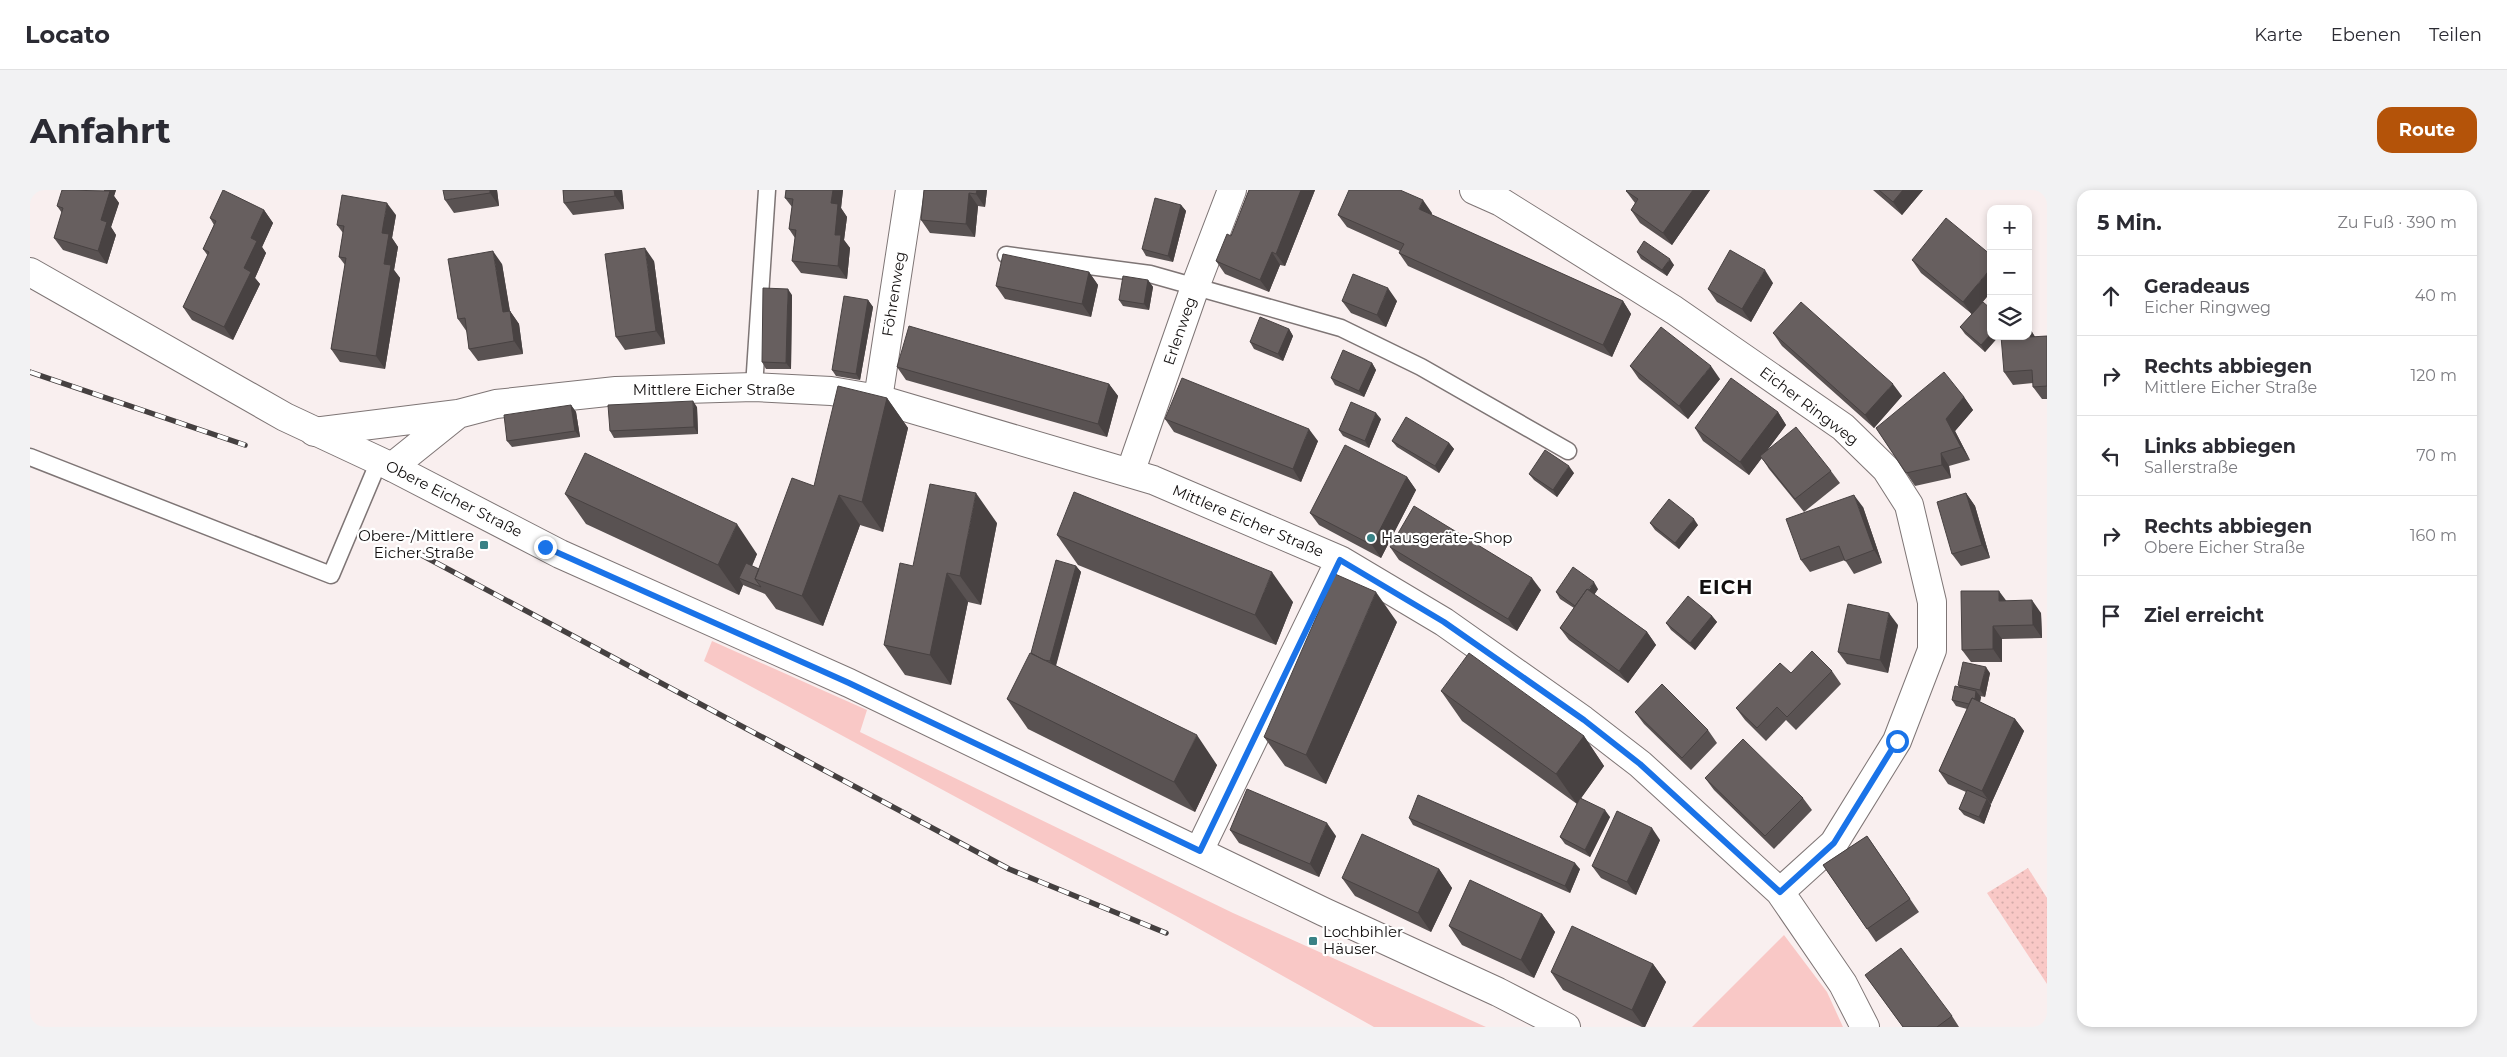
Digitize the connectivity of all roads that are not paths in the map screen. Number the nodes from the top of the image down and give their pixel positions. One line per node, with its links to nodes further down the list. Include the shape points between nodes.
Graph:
1 (767, 190): 8 (lane)
2 (910, 190): 9 (street, Föhrenweg)
3 (1232, 190): 7 (street, Erlenweg)
4 (1474, 190): 18 (street, Eicher Ringweg, via 1501,202 1674,310 1843,427 1886,469 1909,505 1932,602 1932,650 1897,741 1834,843)
5 (1006, 256): 7 (lane, via 1150,274)
6 (30, 272): 11 (street, Obere Eicher Straße)
7 (1195, 287): 12 (lane, via 1342,328 1421,367); 15 (street, Erlenweg)
8 (754, 387): 9 (street, Mittlere Eicher Straße, via 831,391); 10 (street, Mittlere Eicher Straße, via 616,391 496,404)
9 (878, 399): 15 (street, Mittlere Eicher Straße)
10 (458, 414): 11 (street, Mittlere Eicher Straße); 14 (street, Mittlere Eicher Straße)
11 (314, 432): 14 (street, Obere Eicher Straße)
12 (1568, 451)
13 (30, 457): 14 (lane, via 331,575)
14 (385, 464): 17 (street, Obere Eicher Straße, via 560,554 849,683)
15 (1130, 474): 16 (street, Mittlere Eicher Straße, via 1153,480)
16 (1340, 560): 17 (street); 18 (street, Mittlere Eicher Straße, via 1444,622 1584,720 1640,764)
17 (1200, 851): 19 (street, Obere Eicher Straße)
18 (1780, 892): 20 (street, Mittlere Eicher Straße, via 1843,984)
19 (1566, 1027)
20 (1865, 1027)

